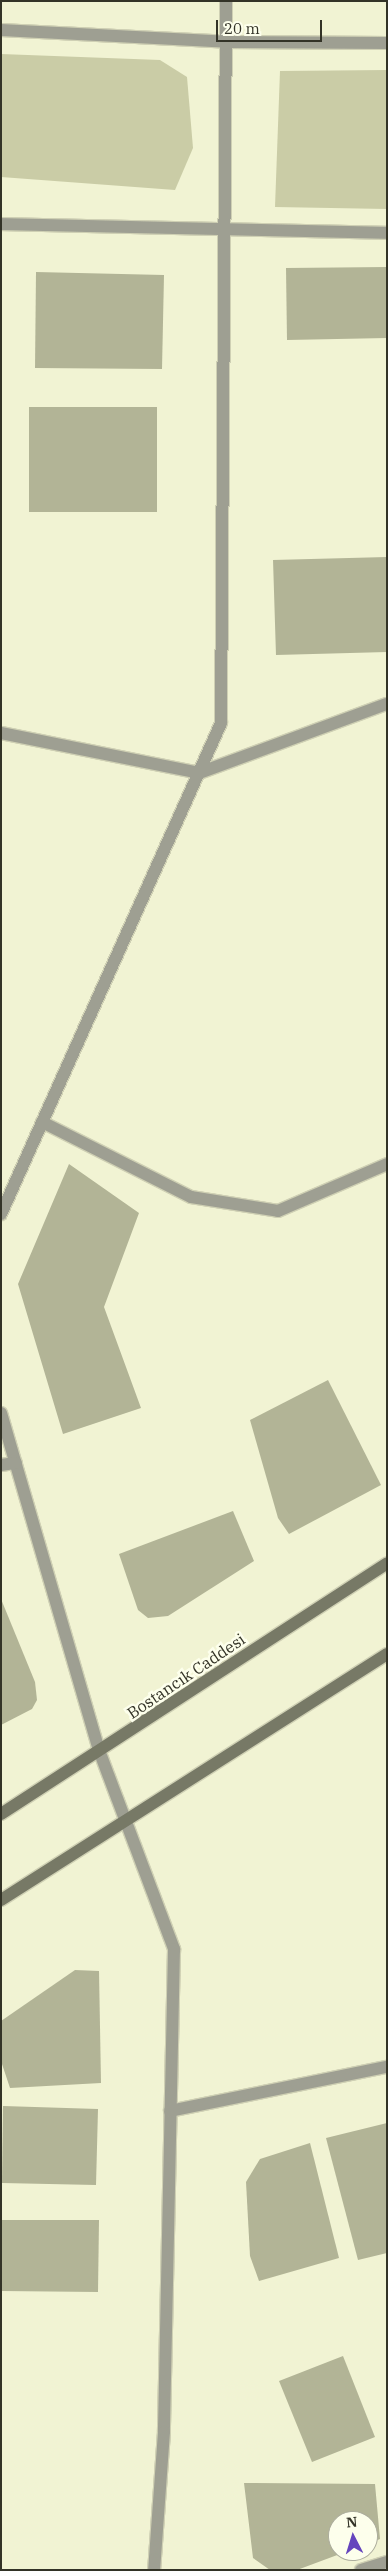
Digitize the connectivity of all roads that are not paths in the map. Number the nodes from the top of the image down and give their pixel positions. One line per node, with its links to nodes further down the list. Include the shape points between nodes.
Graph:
1 (226, 1): 3 (street)
2 (1, 30): 3 (street)
3 (226, 42): 4 (street); 6 (street)
4 (387, 43)
5 (1, 224): 6 (street)
6 (224, 229): 7 (street); 10 (street, via 221,723)
7 (387, 233)
8 (387, 704): 10 (street)
9 (1, 733): 10 (street)
10 (199, 772): 11 (street)
11 (42, 1122): 12 (street, via 191,1197 278,1211); 13 (street)
12 (387, 1164)
13 (1, 1214)
14 (1, 1413): 15 (street)
15 (16, 1463): 16 (street); 19 (street)
16 (1, 1465)
17 (387, 1562): 19 (main road, Bostancık Caddesi)
18 (387, 1654): 21 (main road)
19 (100, 1753): 20 (main road, Bostancık Caddesi); 21 (street)
20 (1, 1814)
21 (128, 1823): 22 (main road); 24 (street, via 174,1949)
22 (1, 1900)
23 (387, 2067): 24 (street)
24 (170, 2111): 26 (street, via 164,2432)
25 (387, 2562): 27 (street)
26 (154, 2570)
27 (361, 2570)

